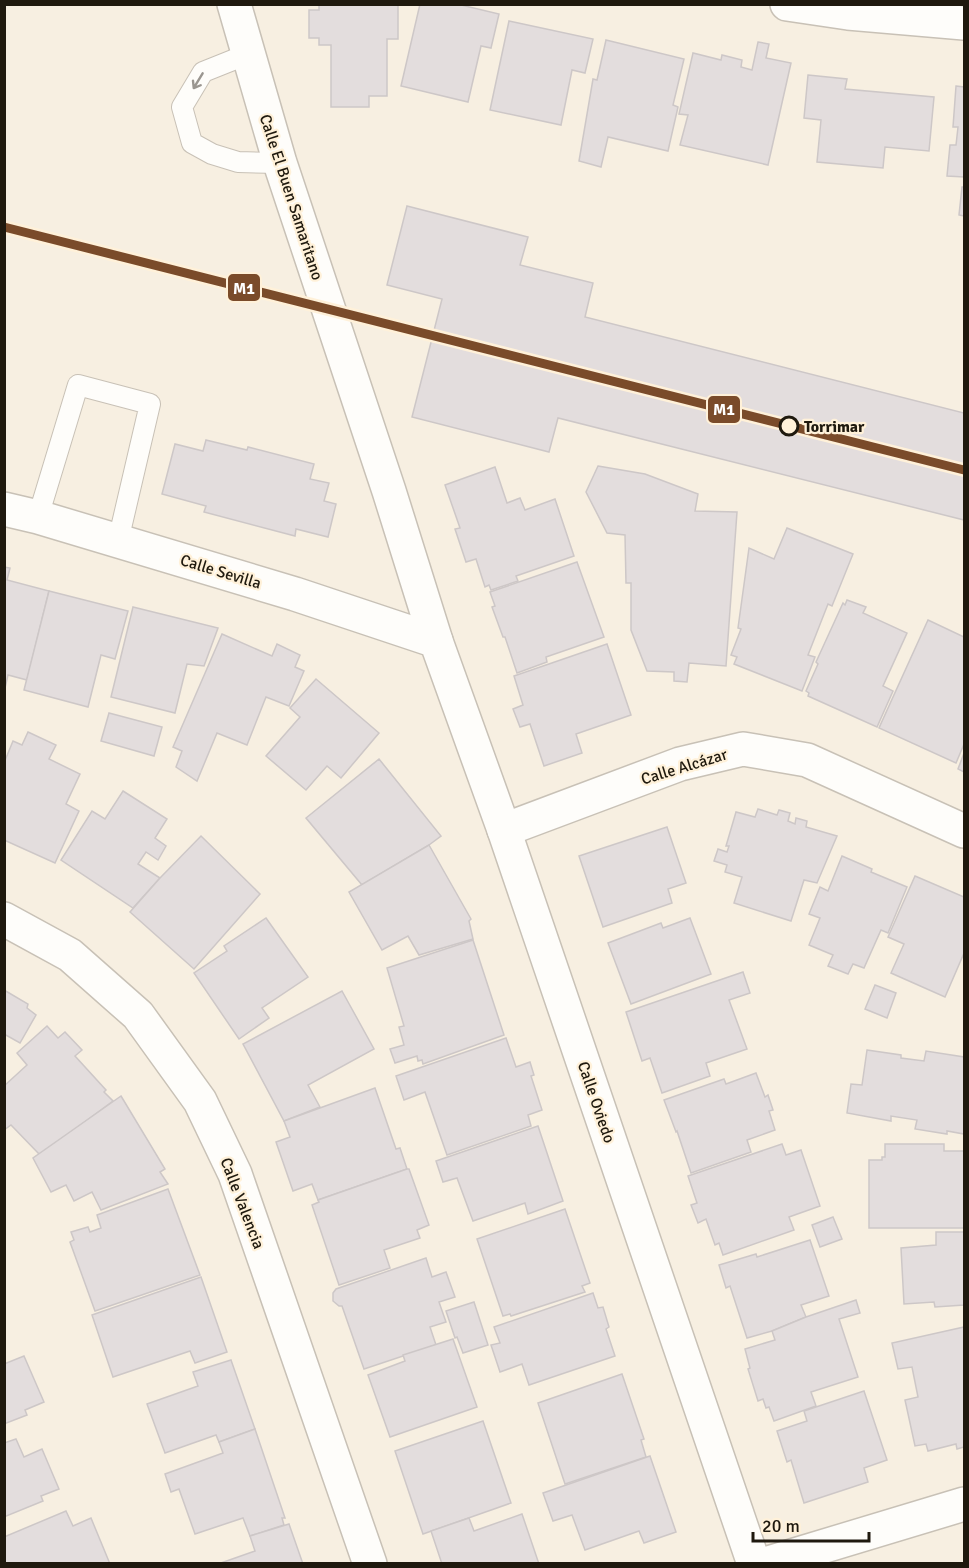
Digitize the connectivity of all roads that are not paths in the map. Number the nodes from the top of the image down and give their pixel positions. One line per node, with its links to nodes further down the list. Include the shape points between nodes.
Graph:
1 (234, 4): 5 (street, Calle El Buen Samaritano)
2 (787, 4): 3 (street)
3 (849, 9): 4 (street)
4 (964, 23)
5 (248, 54): 6 (street, Calle El Buen Samaritano); 6 (lane, one-way to 6, via 203,72 182,107 192,143 238,162)
6 (280, 163): 10 (street, Calle El Buen Samaritano)
7 (4, 509): 8 (street, Calle Sevilla)
8 (38, 517): 9 (street, Calle Sevilla); 9 (lane, via 78,385 150,404)
9 (118, 541): 10 (street, Calle Sevilla)
10 (436, 641): 11 (street, Calle Oviedo)
11 (504, 830): 12 (street, Calle Alcázar, via 680,764 743,748 807,760); 16 (street, Calle Oviedo)
12 (964, 831)
13 (4, 919): 15 (street, Calle Valencia, via 70,956 138,1015 200,1101 235,1174)
14 (964, 1504): 17 (street)
15 (370, 1563)
16 (754, 1563)
17 (765, 1563)

